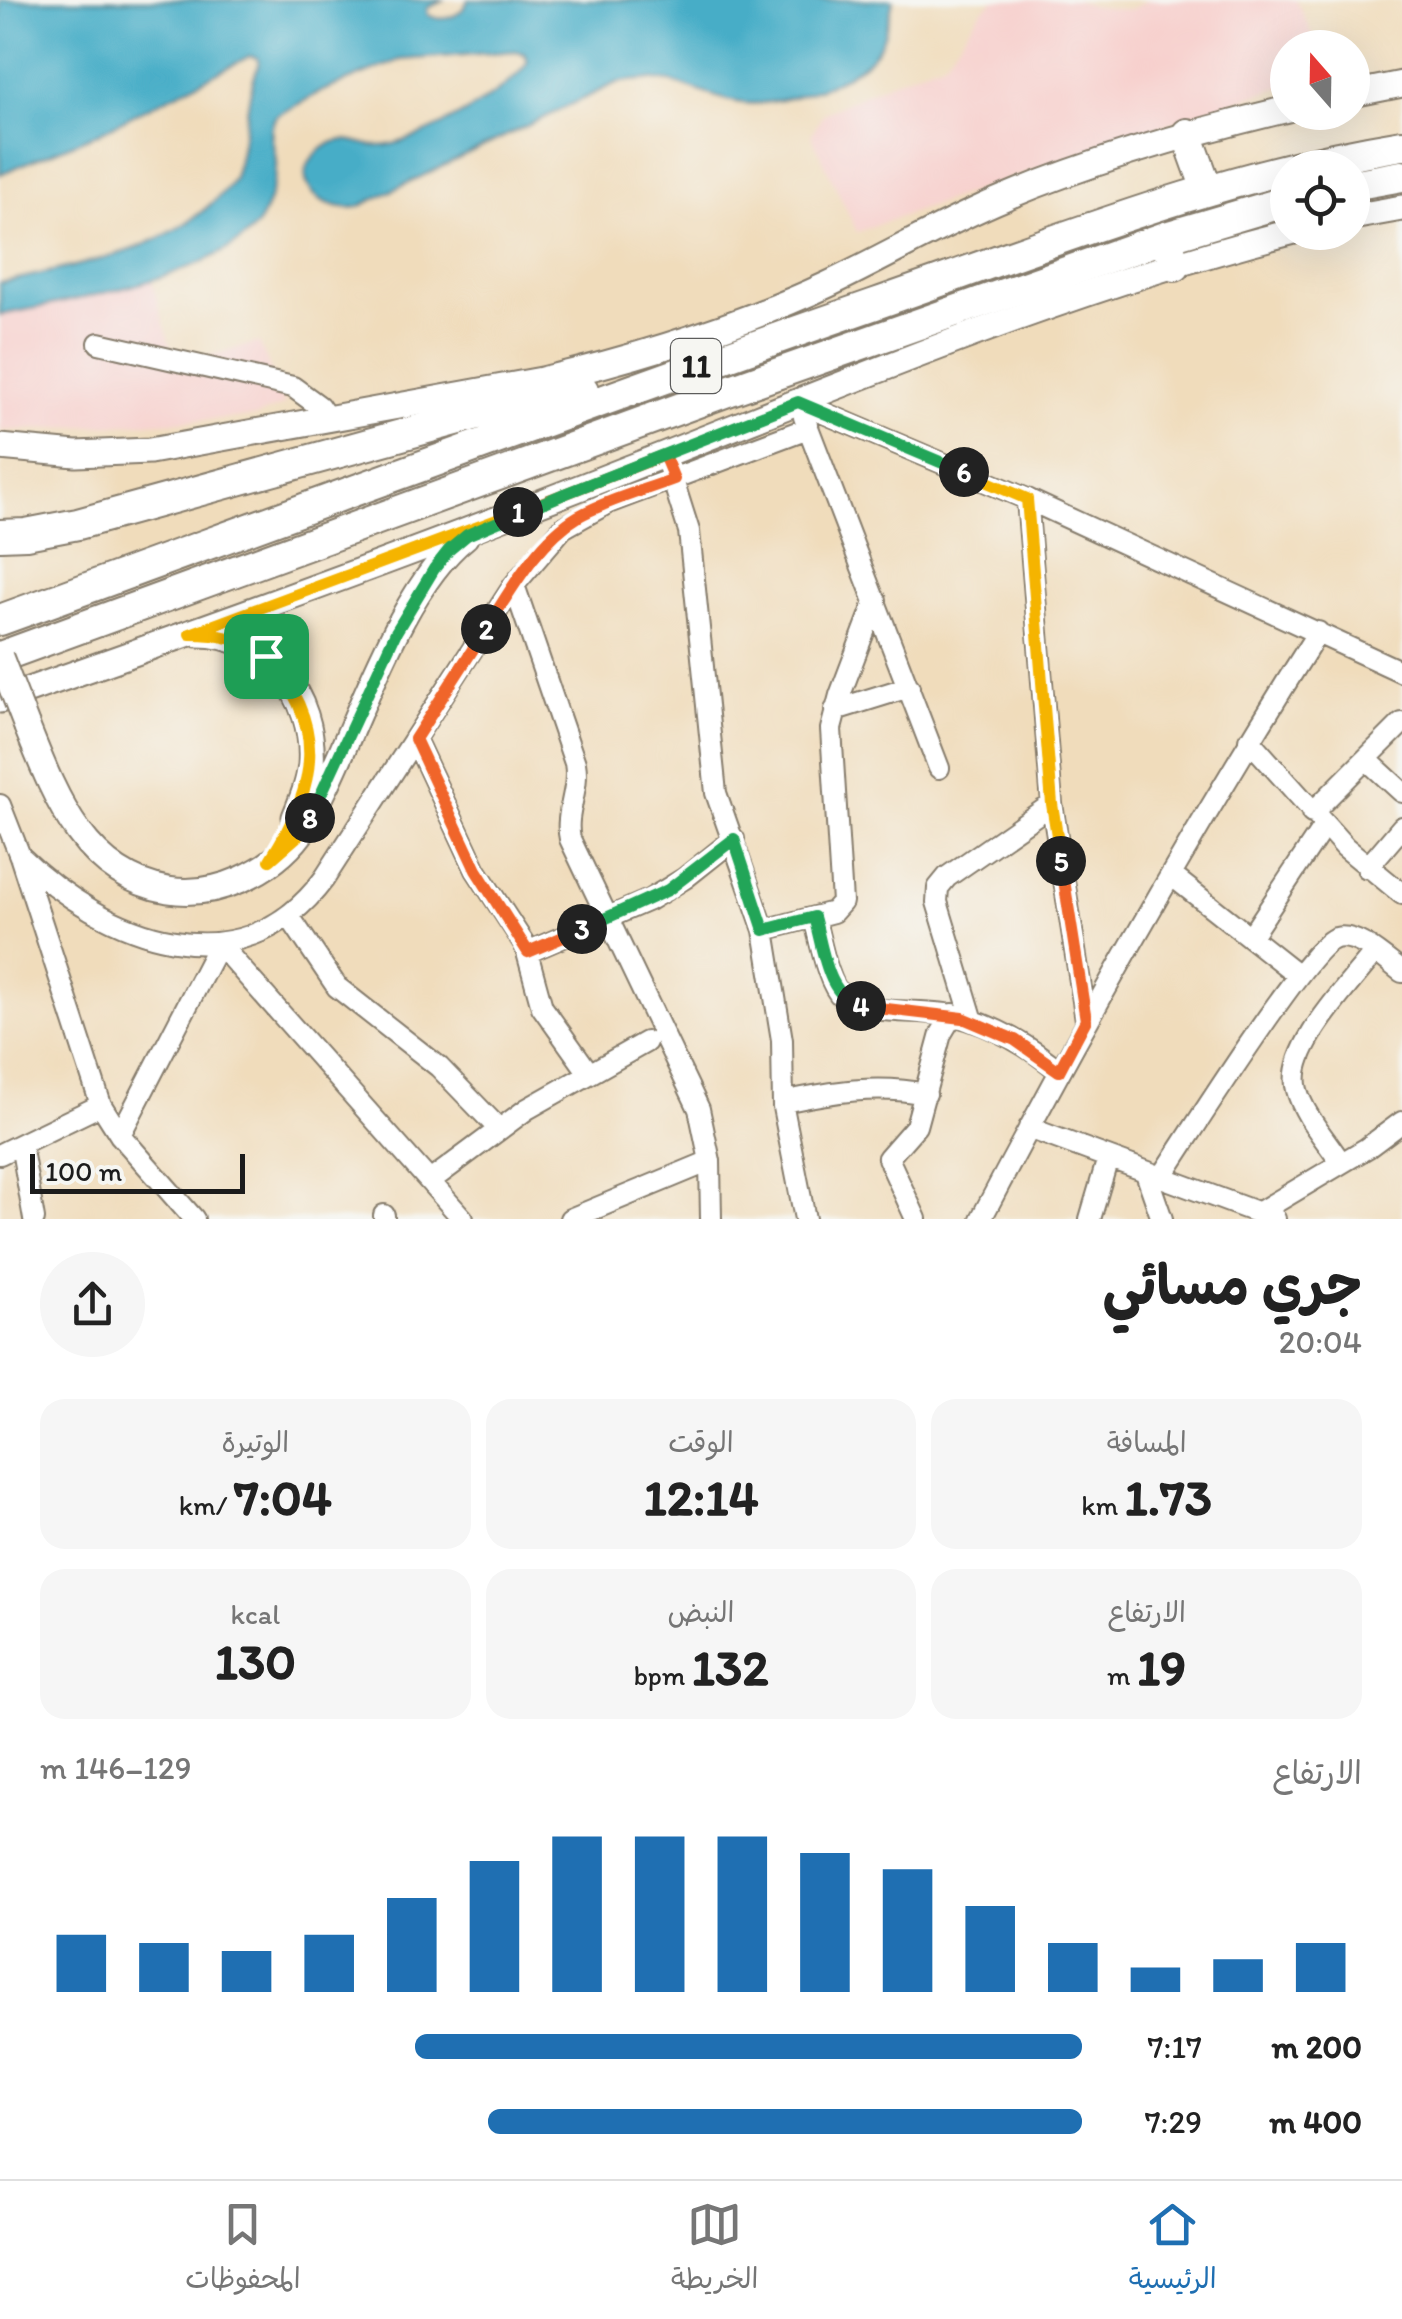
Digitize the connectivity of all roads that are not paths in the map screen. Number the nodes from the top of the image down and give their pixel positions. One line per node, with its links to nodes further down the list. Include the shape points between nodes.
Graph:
1 (1402, 84): 2 (main road)
2 (1370, 90)
3 (1270, 113): 4 (main road)
4 (1187, 134): 8 (highway); 19 (main road, via 1030,187 772,309 673,345 542,380)
5 (1402, 145): 8 (highway, 11)
6 (1402, 176): 7 (highway)
7 (1370, 182)
8 (1207, 188): 16 (highway, 11)
9 (1270, 206): 12 (highway, 11)
10 (1402, 208): 11 (main road)
11 (1370, 214)
12 (1166, 236): 14 (highway); 17 (highway, 11)
13 (1270, 238): 14 (main road)
14 (1175, 266): 18 (main road, via 955,340)
15 (99, 344): 19 (street, via 293,386)
16 (714, 360): 17 (highway); 25 (highway, via 474,415 78,524); 28 (highway, 11)
17 (725, 392): 31 (highway, 11)
18 (798, 402): 20 (street); 22 (main road); 23 (street)
19 (328, 419): 21 (main road, via 150,451)
20 (808, 428): 22 (street); 27 (street)
21 (0, 447)
22 (669, 467): 24 (main road); 26 (street, via 576,518); 46 (street, via 689,531 716,792)
23 (1027, 499): 29 (street); 42 (street)
24 (491, 523): 30 (main road); 48 (main road, via 449,550 420,589 312,815)
25 (0, 534)
26 (514, 585): 37 (street); 54 (street, via 575,763 568,833)
27 (876, 600): 33 (street); 35 (street)
28 (0, 620)
29 (1318, 632): 32 (street); 38 (street)
30 (190, 634): 34 (main road); 48 (main road, via 245,642 286,678 302,705 311,766 294,819)
31 (0, 657): 48 (main road, bridge, via 58,803 98,855 129,878 180,892 252,874)
32 (1402, 672)
33 (909, 687): 35 (street); 40 (street)
34 (0, 700)
35 (836, 710): 53 (street, via 830,750 844,896 838,908)
36 (1402, 723): 39 (street)
37 (415, 739): 52 (street, via 324,879); 58 (street, via 476,870)
38 (1249, 740): 44 (street); 50 (street)
39 (1366, 759): 41 (street); 44 (street)
40 (939, 768)
41 (1402, 792)
42 (1052, 804): 62 (street, via 938,888); 63 (street)
43 (0, 806): 47 (street)
44 (1318, 819): 49 (street); 56 (street)
45 (1402, 828): 49 (street)
46 (734, 839): 54 (street, via 668,890); 55 (street)
47 (20, 856): 57 (street, via 62,892 110,919 161,937); 69 (street)
48 (270, 860)
49 (1367, 868): 51 (street)
50 (1171, 875): 56 (street); 63 (street)
51 (1402, 894)
52 (290, 916): 57 (street, via 256,936); 71 (street, via 337,988 439,1067)
53 (814, 917): 55 (street); 62 (street, via 835,988 847,1001)
54 (609, 918): 58 (street); 77 (street, via 693,1092)
55 (764, 930): 68 (street, via 782,1040)
56 (1251, 936): 61 (street)
57 (219, 944): 73 (street); 80 (street)
58 (528, 952): 66 (street, via 542,1006)
59 (1374, 953): 60 (street); 61 (street, via 1338,937); 78 (street, via 1295,1067 1301,1100)
60 (1402, 972)
61 (1298, 975): 79 (street)
62 (963, 1018): 65 (street, via 1028,1048); 67 (street, via 941,1034)
63 (1086, 1020): 65 (street)
64 (646, 1042): 66 (street)
65 (1059, 1071): 72 (street)
66 (589, 1074): 71 (street)
67 (926, 1094): 68 (street, via 853,1090); 88 (street, via 916,1126 888,1161)
68 (783, 1102): 87 (street)
69 (101, 1105): 73 (street); 74 (street)
70 (1402, 1122): 78 (street)
71 (498, 1128): 80 (street)
72 (1029, 1128): 76 (street); 89 (street)
73 (120, 1135): 83 (street)
74 (21, 1144): 75 (street); 82 (street)
75 (0, 1154)
76 (1108, 1158): 79 (street); 90 (street)
77 (710, 1161): 85 (street); 86 (street)
78 (1341, 1163): 81 (street)
79 (1153, 1176): 81 (street); 91 (street)
80 (430, 1182): 84 (street)
81 (1267, 1216)
82 (34, 1219)
83 (194, 1219)
84 (462, 1219)
85 (570, 1219)
86 (711, 1219)
87 (805, 1219)
88 (916, 1219)
89 (981, 1219)
90 (1090, 1219)
91 (1162, 1219)

